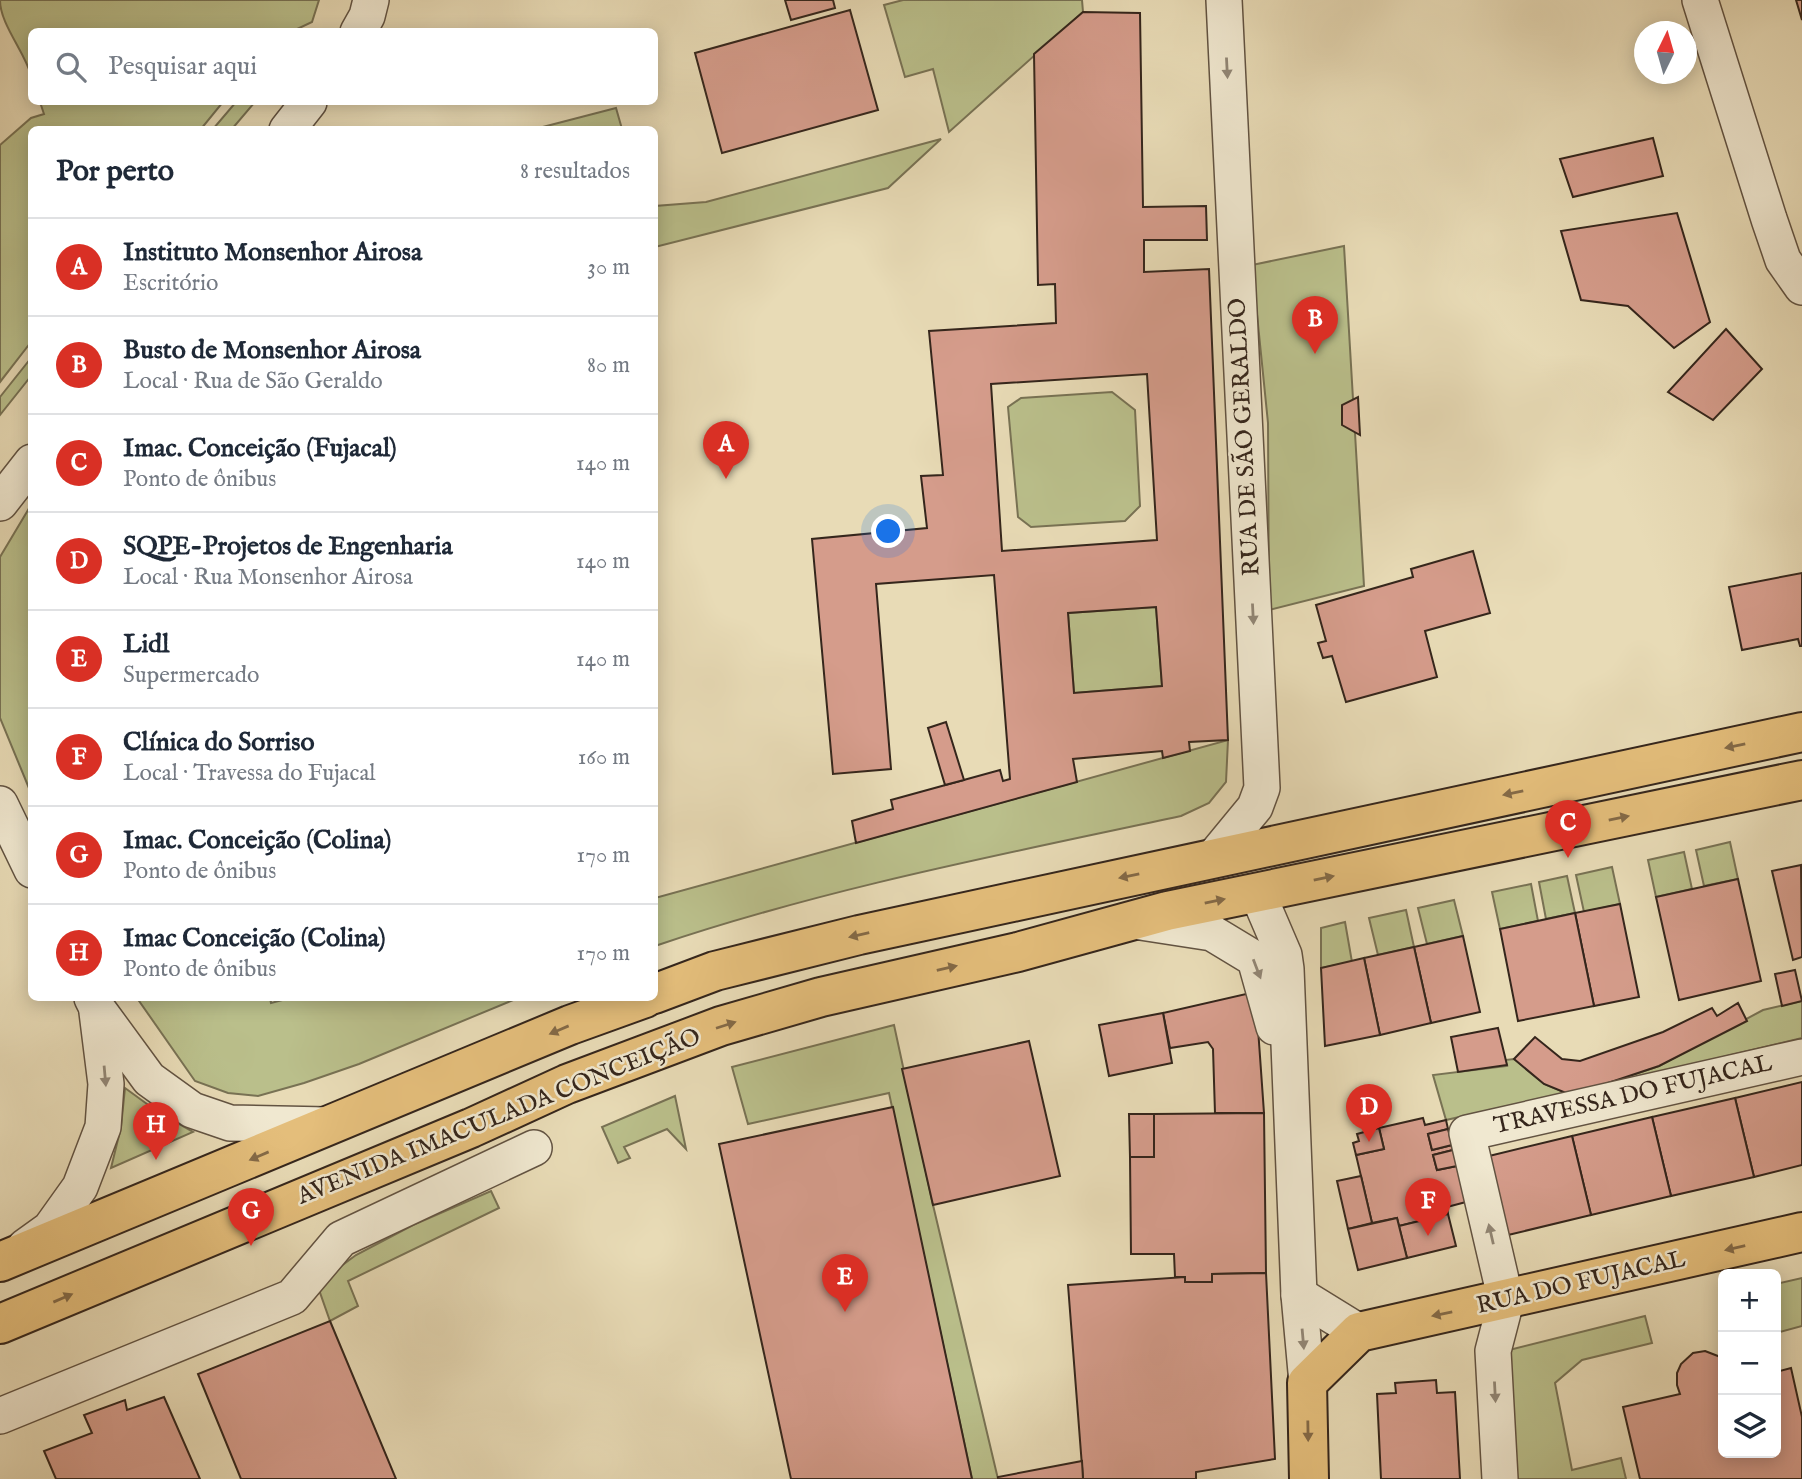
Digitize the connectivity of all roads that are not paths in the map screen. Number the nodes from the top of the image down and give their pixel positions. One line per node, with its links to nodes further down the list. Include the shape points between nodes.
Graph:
1 (371, 0): 4 (street)
2 (1224, 0): 13 (street, RUA DE SÃO GERALDO, one-way to 13, via 1262,788 1255,807)
3 (1700, 0): 7 (street, via 1783,260)
4 (360, 28)
5 (307, 105): 6 (street)
6 (290, 126)
7 (1802, 287)
8 (28, 467): 9 (street)
9 (0, 503)
10 (1802, 732): 13 (main road, one-way to 13)
11 (1802, 780): 15 (main road, AVENIDA IMACULADA CONCEIÇÃO, one-way to 11)
12 (0, 804): 14 (street)
13 (1213, 858): 15 (main road, via 1238,870); 17 (main road, one-way to 17, via 859,935 715,971)
14 (28, 862)
15 (1257, 892): 16 (main road, AVENIDA IMACULADA CONCEIÇÃO, one-way to 15); 21 (street, via 1284,954)
16 (1131, 921): 21 (street, one-way to 21, via 1212,933 1255,960); 28 (main road, AVENIDA IMACULADA CONCEIÇÃO, one-way to 16, via 567,1084 721,1026)
17 (658, 992)
18 (637, 1001): 22 (main road, one-way to 22)
19 (94, 1003): 22 (street, via 149,1079 192,1110 230,1123); 25 (street, one-way to 25, via 106,1084 103,1127 80,1187 50,1229)
20 (1802, 1057): 27 (street, TRAVESSA DO FUJACAL, one-way to 20, via 1467,1133)
21 (1291, 1090): 26 (street)
22 (335, 1125): 25 (main road, one-way to 25)
23 (534, 1148): 31 (street, via 341,1239 292,1297)
24 (1802, 1232): 27 (main road, RUA DO FUJACAL, one-way to 27)
25 (3, 1260)
26 (1299, 1296): 29 (street); 30 (street, one-way to 30)
27 (1506, 1301): 29 (main road, RUA DO FUJACAL, one-way to 29); 33 (street, one-way to 33, via 1493,1351)
28 (0, 1324)
29 (1359, 1332): 30 (main road)
30 (1307, 1382): 32 (main road, one-way to 32)
31 (0, 1416)
32 (1309, 1479)
33 (1500, 1479)

